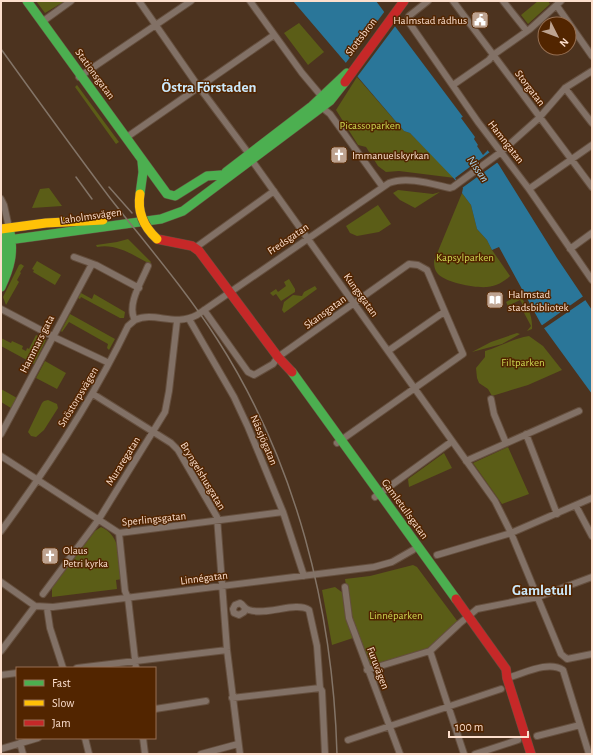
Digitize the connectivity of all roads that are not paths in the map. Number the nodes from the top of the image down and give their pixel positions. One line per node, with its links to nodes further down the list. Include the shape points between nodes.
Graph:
1 (28, 1): 11 (main road, Stationsgatan)
2 (70, 1): 11 (street)
3 (139, 1): 12 (street)
4 (191, 1): 12 (street)
5 (250, 1): 14 (street)
6 (428, 1): 20 (street, Hamngatan, via 409,16 408,21)
7 (453, 1): 15 (street, Storgatan)
8 (503, 1): 13 (street)
9 (559, 3): 13 (street); 16 (street)
10 (401, 4): 17 (main road, Slottsbron)
11 (42, 22): 19 (main road, Stationsgatan)
12 (156, 25): 19 (street); 21 (street)
13 (526, 30): 15 (street)
14 (274, 35): 21 (street); 23 (street)
15 (494, 54): 20 (street); 24 (street, Storgatan)
16 (592, 56)
17 (351, 71): 23 (main road, via 340,90); 23 (main road, via 329,89)
18 (592, 71): 22 (street)
19 (80, 77): 27 (main road, Stationsgatan)
20 (453, 85): 30 (street, Hamngatan)
21 (200, 86): 27 (street); 29 (street)
22 (566, 88): 24 (street); 25 (street)
23 (325, 101): 26 (main road); 26 (main road, via 312,106); 36 (street, via 332,117)
24 (539, 118): 30 (street); 31 (street, Storgatan)
25 (592, 123)
26 (278, 135): 29 (main road, via 255,142); 33 (main road); 34 (main road)
27 (127, 137): 32 (main road, Stationsgatan)
28 (592, 145): 31 (street)
29 (246, 150): 34 (main road)
30 (501, 152): 36 (street, Fredsgatan, via 456,185 402,180); 38 (street, Hamngatan)
31 (571, 159): 37 (street, Storgatan); 38 (street)
32 (142, 161): 35 (main road, Stationsgatan, via 169,196 178,195 207,176); 46 (main road, bridge, via 143,172 138,204 150,232 157,239)
33 (253, 162): 34 (main road); 39 (street, Kungsgatan)
34 (232, 171): 35 (main road); 41 (main road)
35 (221, 175): 41 (main road)
36 (382, 186): 44 (street, Fredsgatan)
37 (592, 187)
38 (530, 189): 47 (street, Hamngatan)
39 (274, 191): 44 (street, Kungsgatan); 46 (street)
40 (1, 198): 42 (street)
41 (180, 209): 42 (main road, Laholmsvägen, via 124,217); 45 (main road, Laholmsvägen, via 157,220)
42 (3, 226): 45 (main road)
43 (592, 233): 47 (street)
44 (307, 238): 55 (street, Fredsgatan); 56 (street, Kungsgatan)
45 (6, 240): 51 (main road); 53 (main road, via 13,260)
46 (196, 248): 55 (main road)
47 (570, 249): 52 (street, Hamngatan)
48 (74, 257): 49 (street)
49 (92, 264): 54 (street); 63 (street, Hammars gata)
50 (148, 266): 54 (street)
51 (1, 270)
52 (592, 280)
53 (1, 286)
54 (139, 288): 61 (street, via 132,308 132,315)
55 (229, 292): 58 (street, Fredsgatan); 65 (main road, Gamletullsgatan)
56 (354, 303): 59 (street, Skansgatan, via 409,264 427,270); 64 (street, Kungsgatan); 65 (street, Skansgatan)
57 (1, 309): 63 (street)
58 (204, 310): 60 (street, Fredsgatan); 65 (street, Skansgatan, via 248,372 253,375 273,364)
59 (444, 312): 64 (street); 67 (street, via 463,354)
60 (189, 319): 62 (street, Fredsgatan); 83 (street, Nässjögatan, via 234,398)
61 (136, 320): 62 (street, Fredsgatan, via 146,318); 66 (street, Snöstorpsvägen, via 128,326)
62 (177, 321): 71 (street, Muraregatan, via 167,405)
63 (53, 337): 66 (street); 72 (street, Hammars gata)
64 (388, 351): 67 (street, Kungsgatan)
65 (278, 357): 74 (main road, Gamletullsgatan, via 282,367)
66 (110, 363): 68 (street, Snöstorpsvägen)
67 (414, 389): 74 (street); 75 (street, Kungsgatan)
68 (94, 394): 71 (street, Bryngelshusgatan); 79 (street, Snöstorpsvägen)
69 (491, 399): 76 (street, via 494,414)
70 (579, 411): 73 (street)
71 (154, 432): 85 (street, Muraregatan); 86 (street, Bryngelshusgatan, via 178,450 215,514)
72 (1, 434)
73 (526, 434): 76 (street); 84 (street)
74 (339, 442): 80 (main road, Gamletullsgatan)
75 (451, 442): 78 (street, Kungsgatan); 80 (street)
76 (506, 443): 78 (street)
77 (1, 456): 79 (street, Sperlingsgatan)
78 (466, 461): 89 (street, Kungsgatan, via 495,501)
79 (38, 480): 85 (street, Sperlingsgatan); 87 (street, Snöstorpsvägen)
80 (377, 495): 91 (main road, Gamletullsgatan); 104 (main road, Gamletullsgatan)
81 (592, 498): 82 (street)
82 (576, 506): 84 (street); 90 (street)
83 (283, 512): 86 (street, Sperlingsgatan); 93 (street, Nässjögatan)
84 (557, 514): 89 (street)
85 (99, 519): 88 (street, Sperlingsgatan); 98 (street, Muraregatan)
86 (216, 522): 88 (street, Sperlingsgatan); 96 (street, Bryngelshusgatan)
87 (1, 531)
88 (119, 533): 100 (street, via 125,591)
89 (511, 533): 92 (street); 99 (street, Kungsgatan)
90 (592, 536)
91 (413, 550): 93 (street, Linnégatan, via 392,562 374,567); 104 (main road, Gamletullsgatan)
92 (437, 555)
93 (304, 576): 96 (street, Linnégatan)
94 (592, 577): 99 (street)
95 (1, 582): 101 (street, Linnégatan)
96 (222, 586): 100 (street, Linnégatan); 105 (street, Bryngelshusgatan)
97 (345, 587): 112 (street, Furuvägen, via 349,618)
98 (43, 594)
99 (538, 597): 104 (street, via 482,608); 108 (street, Kungsgatan, via 564,658)
100 (128, 598): 102 (street, Linnégatan); 109 (street)
101 (35, 606): 102 (street, Linnégatan); 106 (street)
102 (47, 608): 110 (street, via 50,628)
103 (245, 608): 116 (street, via 250,611 266,612 303,607 311,612)
104 (466, 618): 107 (street); 115 (main road, Gamletullsgatan)
105 (227, 650): 109 (street, via 141,659); 118 (street, Bryngelshusgatan)
106 (1, 651)
107 (430, 652): 112 (street); 120 (street)
108 (592, 654)
109 (136, 665): 111 (street)
110 (63, 667)
111 (97, 667)
112 (367, 670): 123 (street, Furuvägen)
113 (16, 673): 114 (street)
114 (1, 675)
115 (507, 678): 122 (street, via 545,667 561,668 565,672); 142 (main road, Gamletullsgatan)
116 (320, 688): 118 (street); 138 (street)
117 (501, 689): 120 (street)
118 (232, 698): 131 (street, Bryngelshusgatan)
119 (206, 701): 121 (street)
120 (448, 707): 123 (street); 140 (street)
121 (156, 709)
122 (580, 725): 124 (street); 143 (street)
123 (389, 726): 128 (street); 139 (street, Furuvägen)
124 (537, 736)
125 (34, 739): 130 (street)
126 (85, 739): 134 (street)
127 (143, 739): 135 (street)
128 (348, 740)
129 (518, 740): 141 (street)
130 (20, 743): 132 (street); 133 (street)
131 (238, 744): 136 (street); 137 (street, Bryngelshusgatan)
132 (1, 749)
133 (23, 754)
134 (89, 754)
135 (144, 754)
136 (202, 754)
137 (240, 754)
138 (325, 754)
139 (399, 754)
140 (464, 754)
141 (474, 754)
142 (531, 754)
143 (589, 754)

